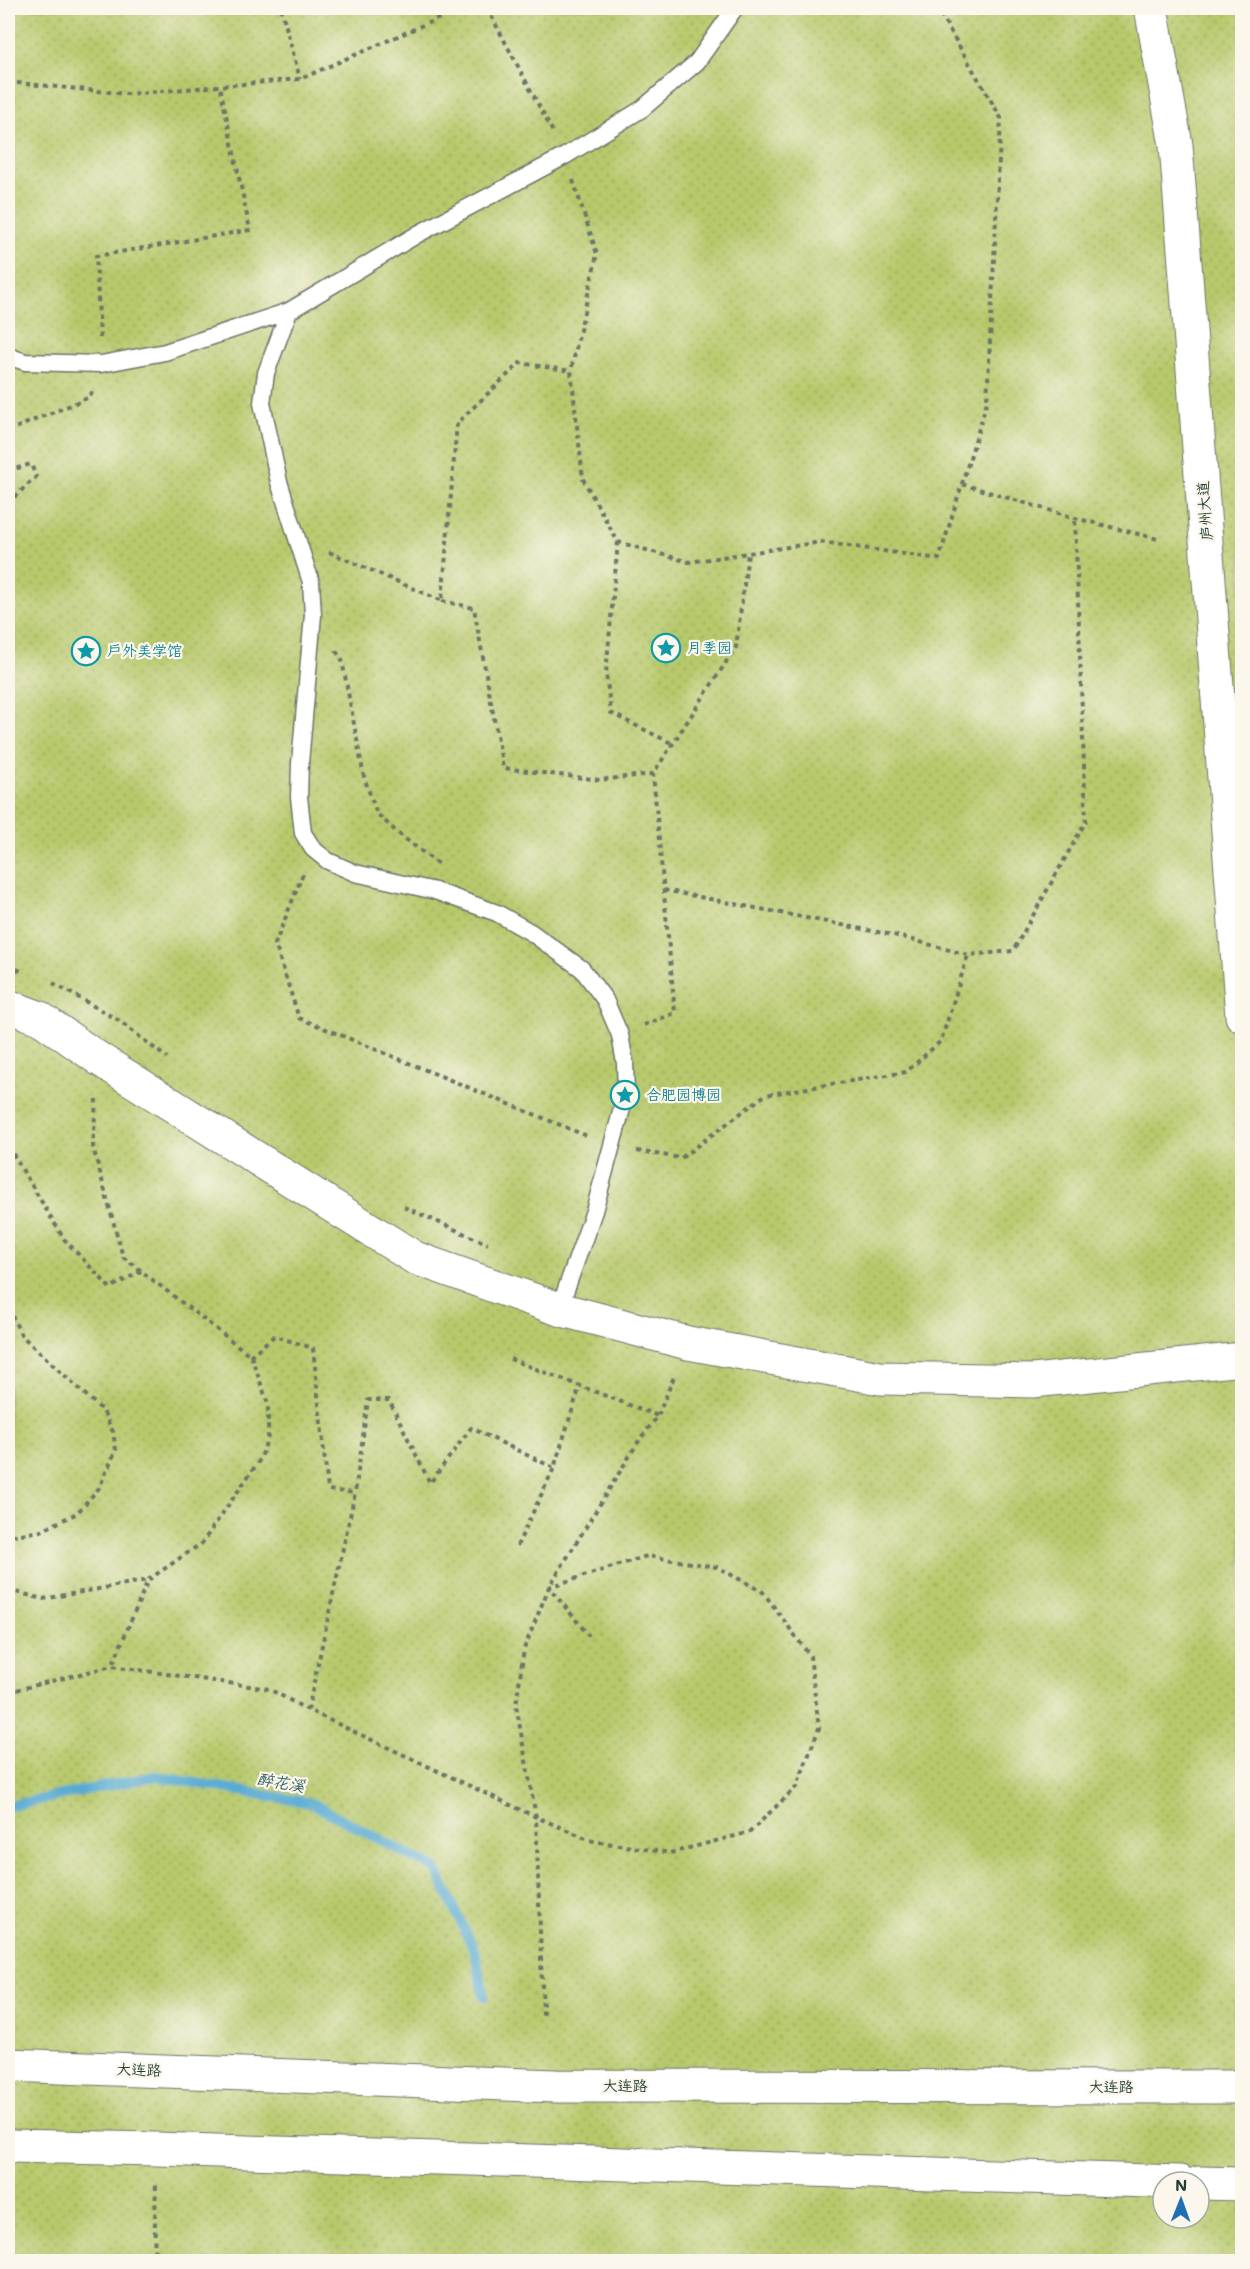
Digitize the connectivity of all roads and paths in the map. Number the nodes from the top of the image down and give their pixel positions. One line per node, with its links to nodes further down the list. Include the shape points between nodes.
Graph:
1 (281, 8): 7 (path)
2 (462, 8): 7 (path)
3 (487, 8): 10 (path)
4 (735, 8): 10 (lane, via 697,62 642,109)
5 (938, 8): 17 (path, via 1001,118 987,402)
6 (1151, 8): 36 (main road, 庐州大道, via 1176,146)
7 (300, 79): 9 (path)
8 (8, 82): 9 (path, via 128,94)
9 (220, 86): 13 (path, via 250,230 96,256)
10 (565, 156): 11 (lane, via 418,234); 14 (path, via 597,254)
11 (289, 311): 13 (lane, via 165,352); 20 (lane, via 266,373 262,403 279,482)
12 (8, 356): 13 (lane, via 25,362)
13 (101, 364): 15 (path, via 90,397)
14 (571, 371): 22 (path, via 583,479); 24 (path, via 520,363 458,423)
15 (8, 431)
16 (8, 471): 18 (path, via 31,464 36,477)
17 (962, 484): 19 (path); 23 (path, via 939,559 821,542)
18 (8, 503)
19 (1075, 518): 21 (path); 31 (path, via 1086,821 1013,951)
20 (298, 538): 24 (path); 25 (lane, via 311,582)
21 (1158, 539)
22 (618, 542): 23 (path, via 689,562); 26 (path, via 606,673 611,712)
23 (748, 553): 26 (path, via 735,647)
24 (442, 601): 27 (path, via 474,608 503,768 600,780)
25 (313, 615): 28 (lane, via 299,797 303,833); 30 (path, via 342,660 364,777 377,814 448,871)
26 (673, 744): 27 (path)
27 (653, 774): 29 (path)
28 (313, 849): 30 (lane, via 355,873); 41 (path, via 275,944 299,1018)
29 (664, 890): 31 (path, via 898,936); 37 (path, via 675,1013)
30 (466, 902): 37 (lane, via 497,913 532,933 582,969 605,1000)
31 (968, 955): 41 (path, via 942,1041 906,1072 765,1095 681,1158)
32 (8, 966): 33 (path)
33 (28, 974)
34 (48, 981): 39 (path, via 118,1020)
35 (8, 1006): 38 (main road, via 40,1018)
36 (1242, 1016)
37 (620, 1035): 41 (lane, via 626,1094)
38 (99, 1059): 44 (path, via 93,1147 123,1257); 46 (main road, via 415,1258)
39 (171, 1061)
40 (8, 1146): 44 (path, via 64,1239 110,1288)
41 (613, 1146): 46 (lane)
42 (400, 1205): 43 (path)
43 (496, 1248)
44 (141, 1271): 48 (path)
45 (8, 1307): 55 (path, via 21,1335 103,1411 116,1450 99,1488 77,1514 41,1531)
46 (559, 1309): 47 (main road)
47 (688, 1343): 50 (main road, via 880,1378 1033,1381); 52 (path)
48 (250, 1356): 54 (path, via 274,1336 313,1348 328,1490); 57 (path, via 268,1404 268,1436 261,1458 202,1543)
49 (510, 1359): 51 (path)
50 (1242, 1359)
51 (580, 1386): 52 (path); 53 (path)
52 (657, 1416): 58 (path)
53 (554, 1468): 54 (path, via 471,1428 430,1483 389,1401 368,1400); 56 (path)
54 (355, 1492): 63 (path)
55 (8, 1536)
56 (517, 1546)
57 (148, 1580): 59 (path, via 43,1599); 61 (path)
58 (549, 1587): 60 (path); 64 (path, via 524,1648 516,1705); 64 (path, via 647,1556 717,1567 763,1592 810,1656 819,1728 797,1786 750,1832 670,1853 593,1841)
59 (8, 1590)
60 (589, 1636)
61 (112, 1666): 62 (path); 63 (path, via 269,1689)
62 (8, 1692)
63 (308, 1710): 64 (path)
64 (536, 1817): 65 (path)
65 (543, 2015)
66 (8, 2065): 67 (main road, 大连路, via 556,2086)
67 (1242, 2087)
68 (8, 2146): 69 (main road)
69 (158, 2149): 70 (main road); 73 (path)
70 (1151, 2181)
71 (1211, 2183): 72 (main road)
72 (1242, 2184)
73 (154, 2262)

